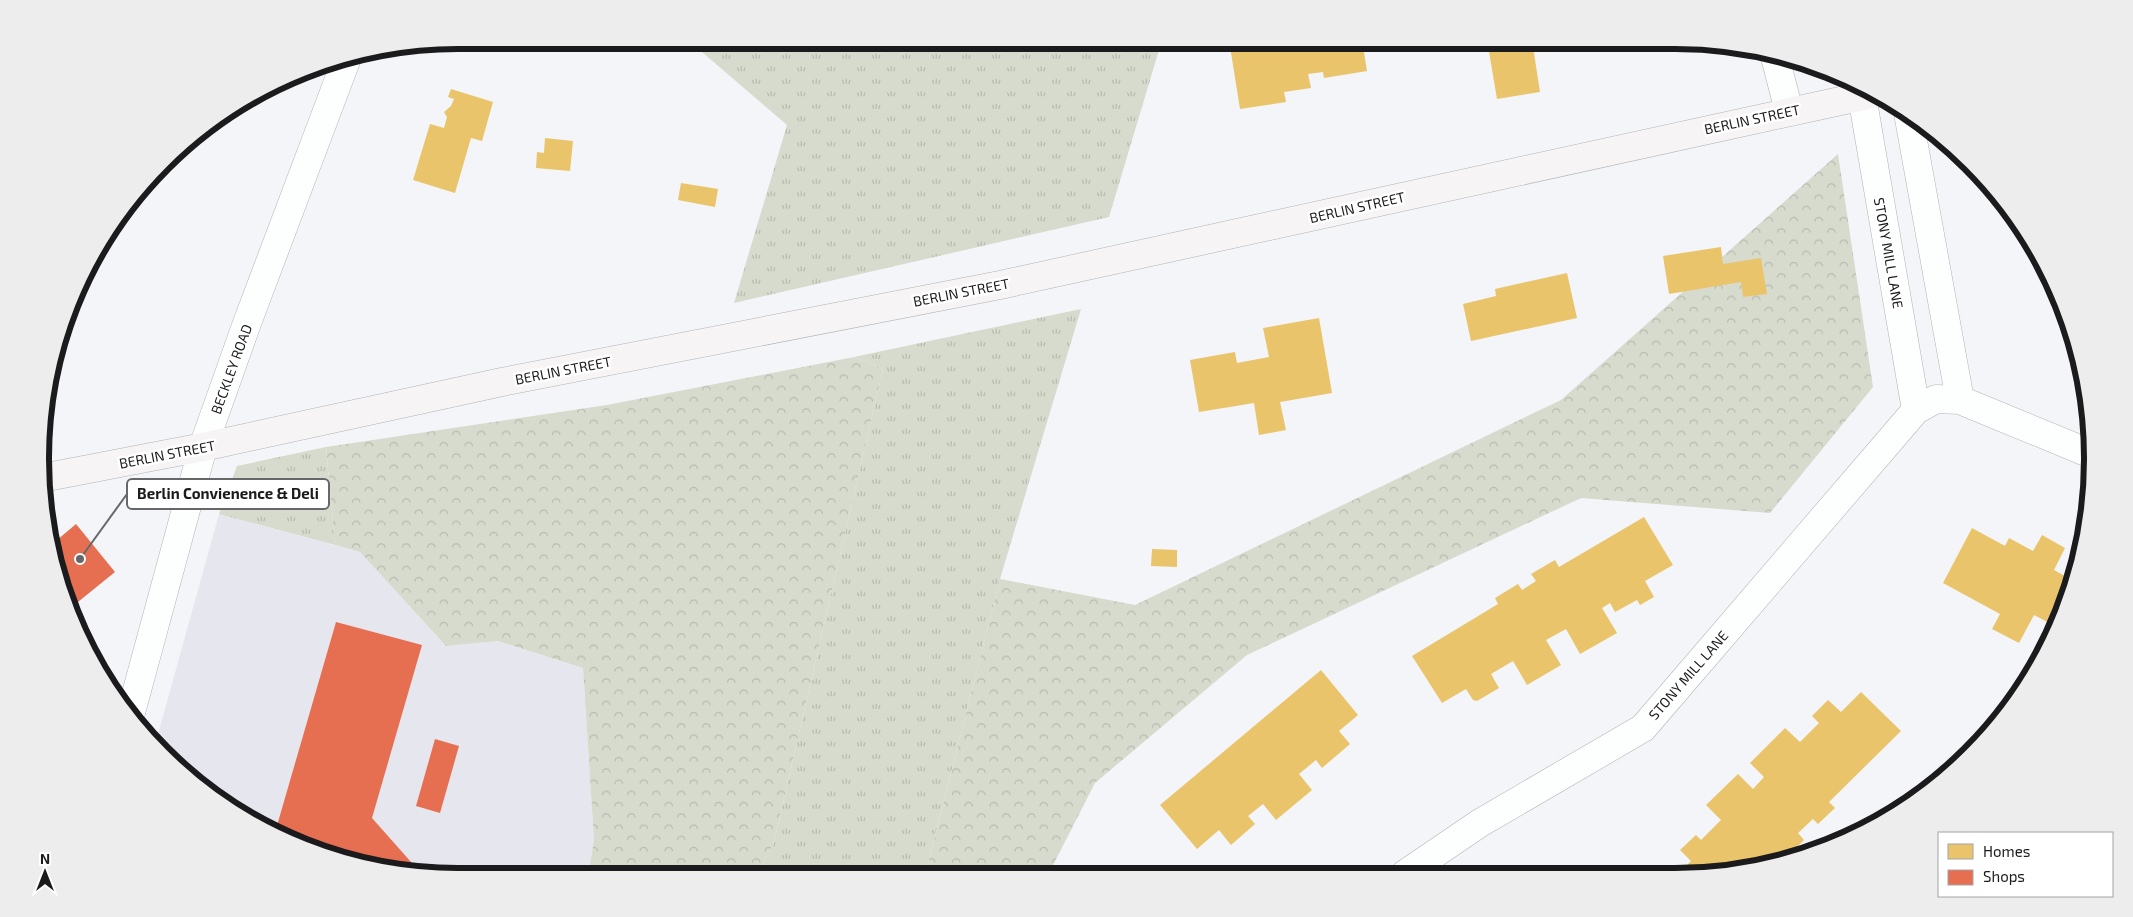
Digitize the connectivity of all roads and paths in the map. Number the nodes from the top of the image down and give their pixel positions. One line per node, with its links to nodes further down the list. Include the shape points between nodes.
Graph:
1 (1776, 62): 5 (street)
2 (344, 65): 9 (street, BECKLEY ROAD)
3 (1865, 96): 5 (street, BERLIN STREET)
4 (1870, 99): 8 (street, STONY MILL LANE)
5 (1788, 111): 9 (street, BERLIN STREET, via 1047,275 502,382)
6 (1910, 123): 7 (street)
7 (1960, 400): 8 (street, STONY MILL LANE, via 1936,399); 10 (street, STONY MILL LANE)
8 (1916, 410): 13 (street, STONY MILL LANE, via 1643,728 1480,823)
9 (204, 447): 11 (street, BERLIN STREET); 12 (street, BECKLEY ROAD)
10 (2084, 451)
11 (50, 477)
12 (132, 707)
13 (1415, 868)

